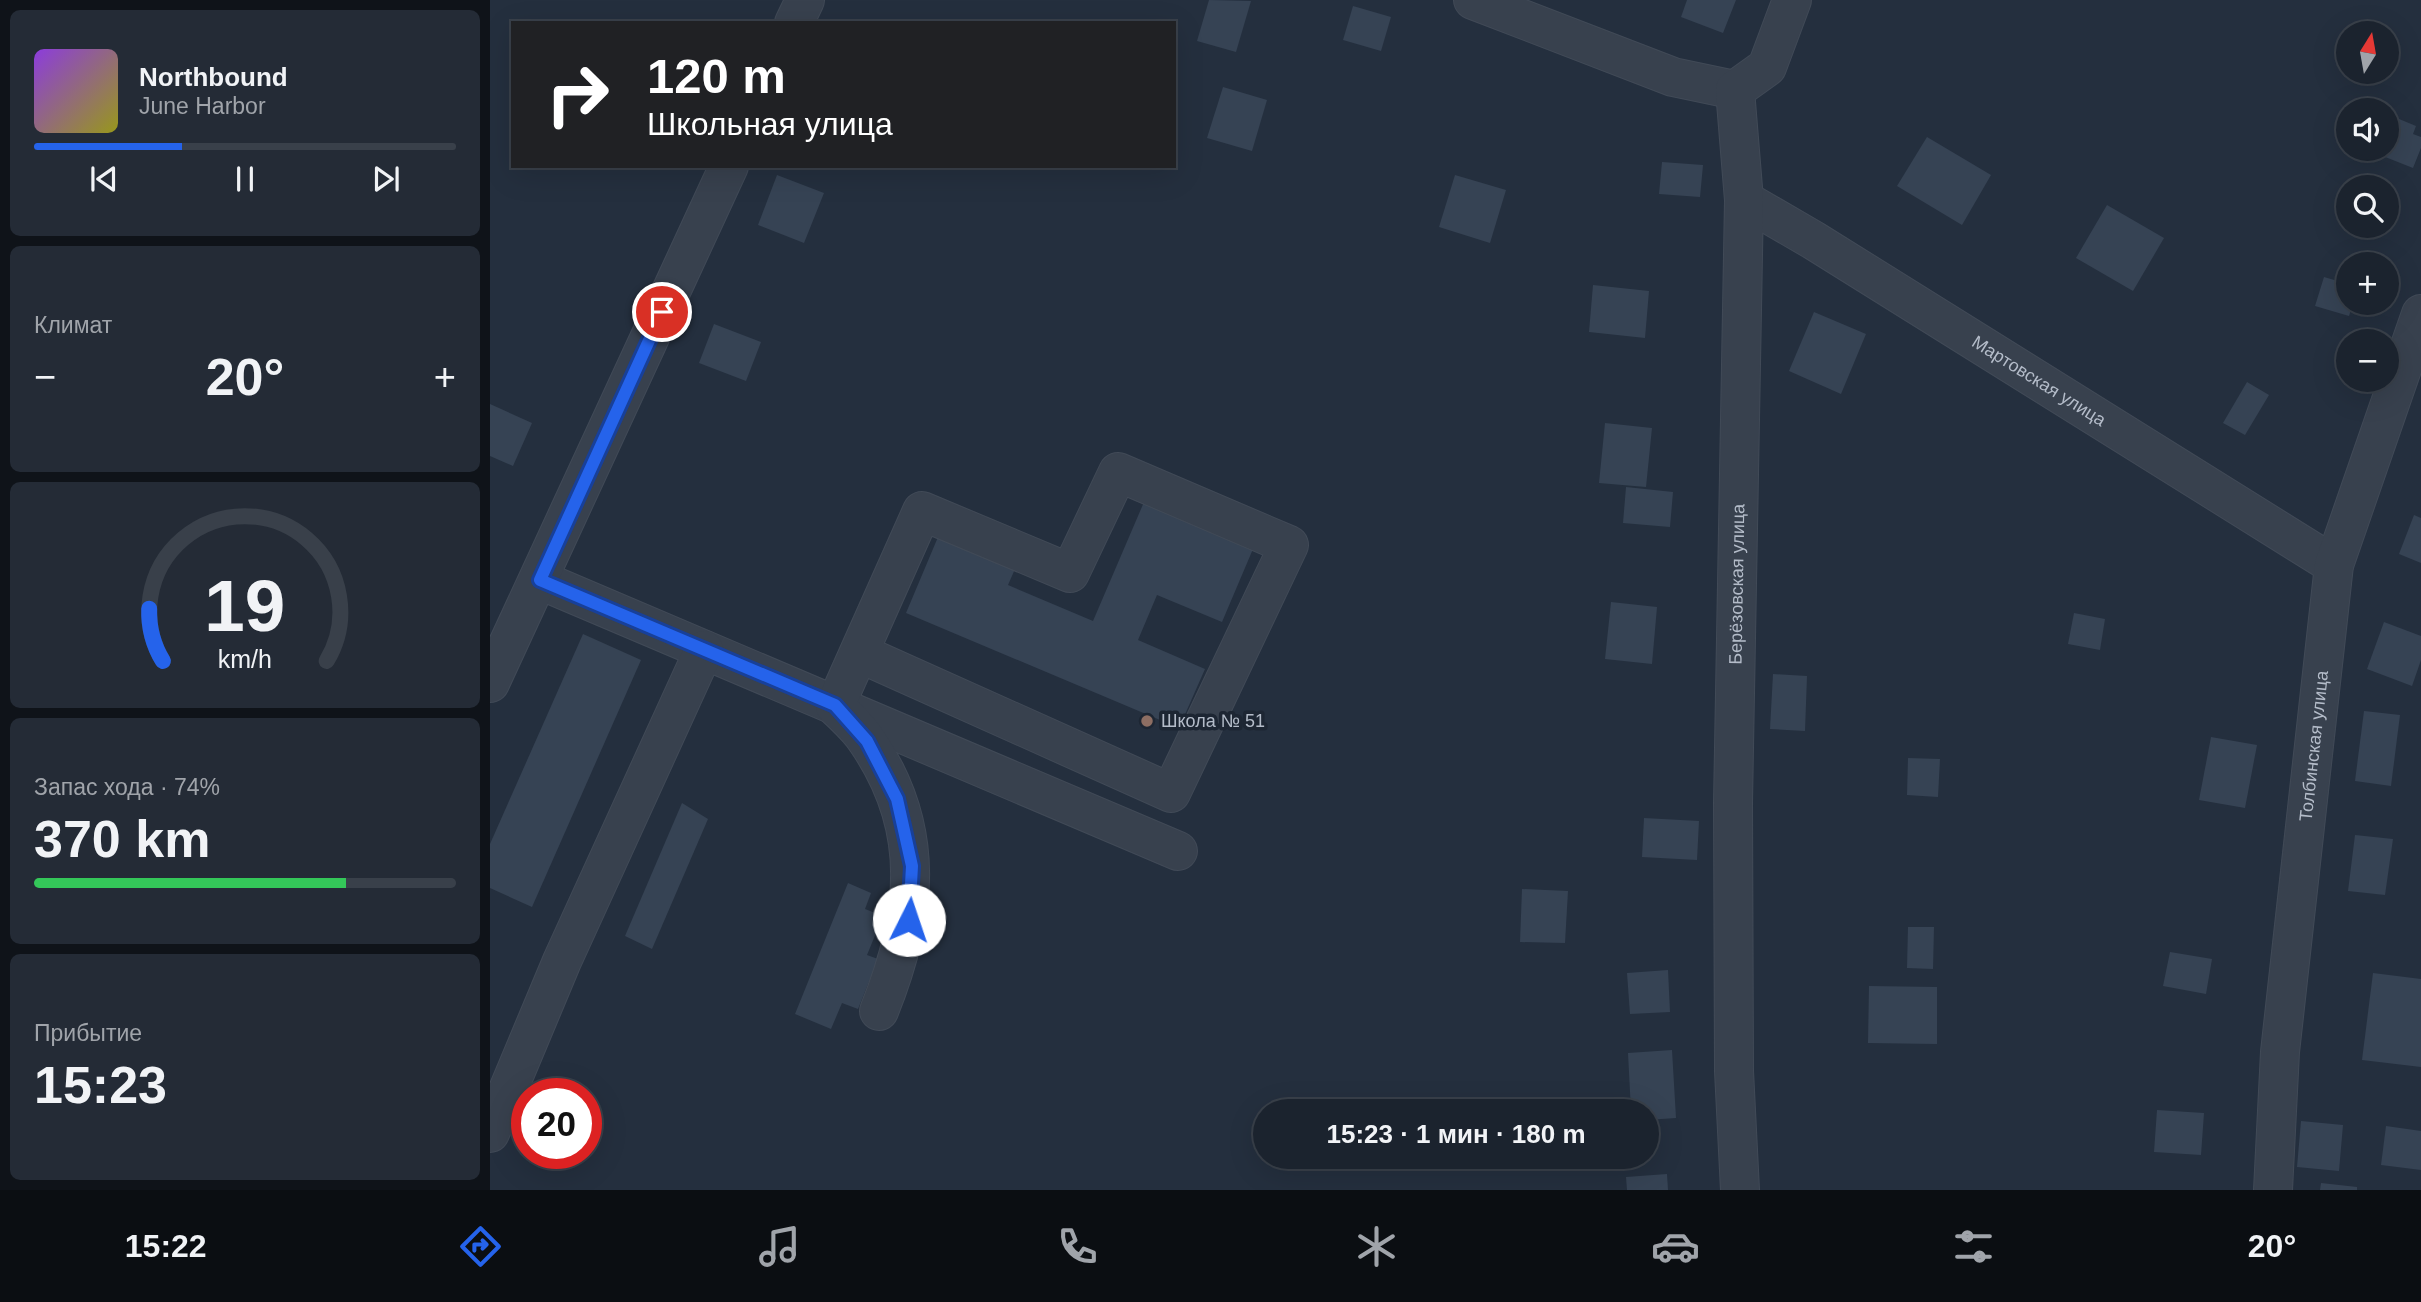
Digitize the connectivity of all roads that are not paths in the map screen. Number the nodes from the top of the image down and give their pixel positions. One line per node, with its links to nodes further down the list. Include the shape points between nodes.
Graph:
1 (805, 0): 4 (street)
2 (1473, 0): 5 (street, via 1673,77)
3 (1792, 0): 5 (street, via 1768,67)
4 (795, 21)
5 (1735, 90): 7 (street, Берёзовская улица)
6 (728, 168): 10 (street)
7 (1744, 200): 9 (street, Мартовская улица); 18 (street, Берёзовская улица, via 1733,803 1734,1071)
8 (2421, 314): 9 (street, Толбинская улица)
9 (2334, 565): 19 (street, Толбинская улица, via 2280,1052)
10 (540, 580): 11 (street); 13 (street)
11 (704, 650): 14 (street); 17 (street, via 562,961)
12 (859, 653): 12 (street, via 1171,793 1289,545 1118,472 1070,573 922,511); 14 (street)
13 (490, 683)
14 (835, 705): 15 (street); 16 (street, via 867,741 897,799 912,866 909,920)
15 (1178, 851)
16 (880, 1011)
17 (490, 1133)
18 (1740, 1190)
19 (2273, 1190)

